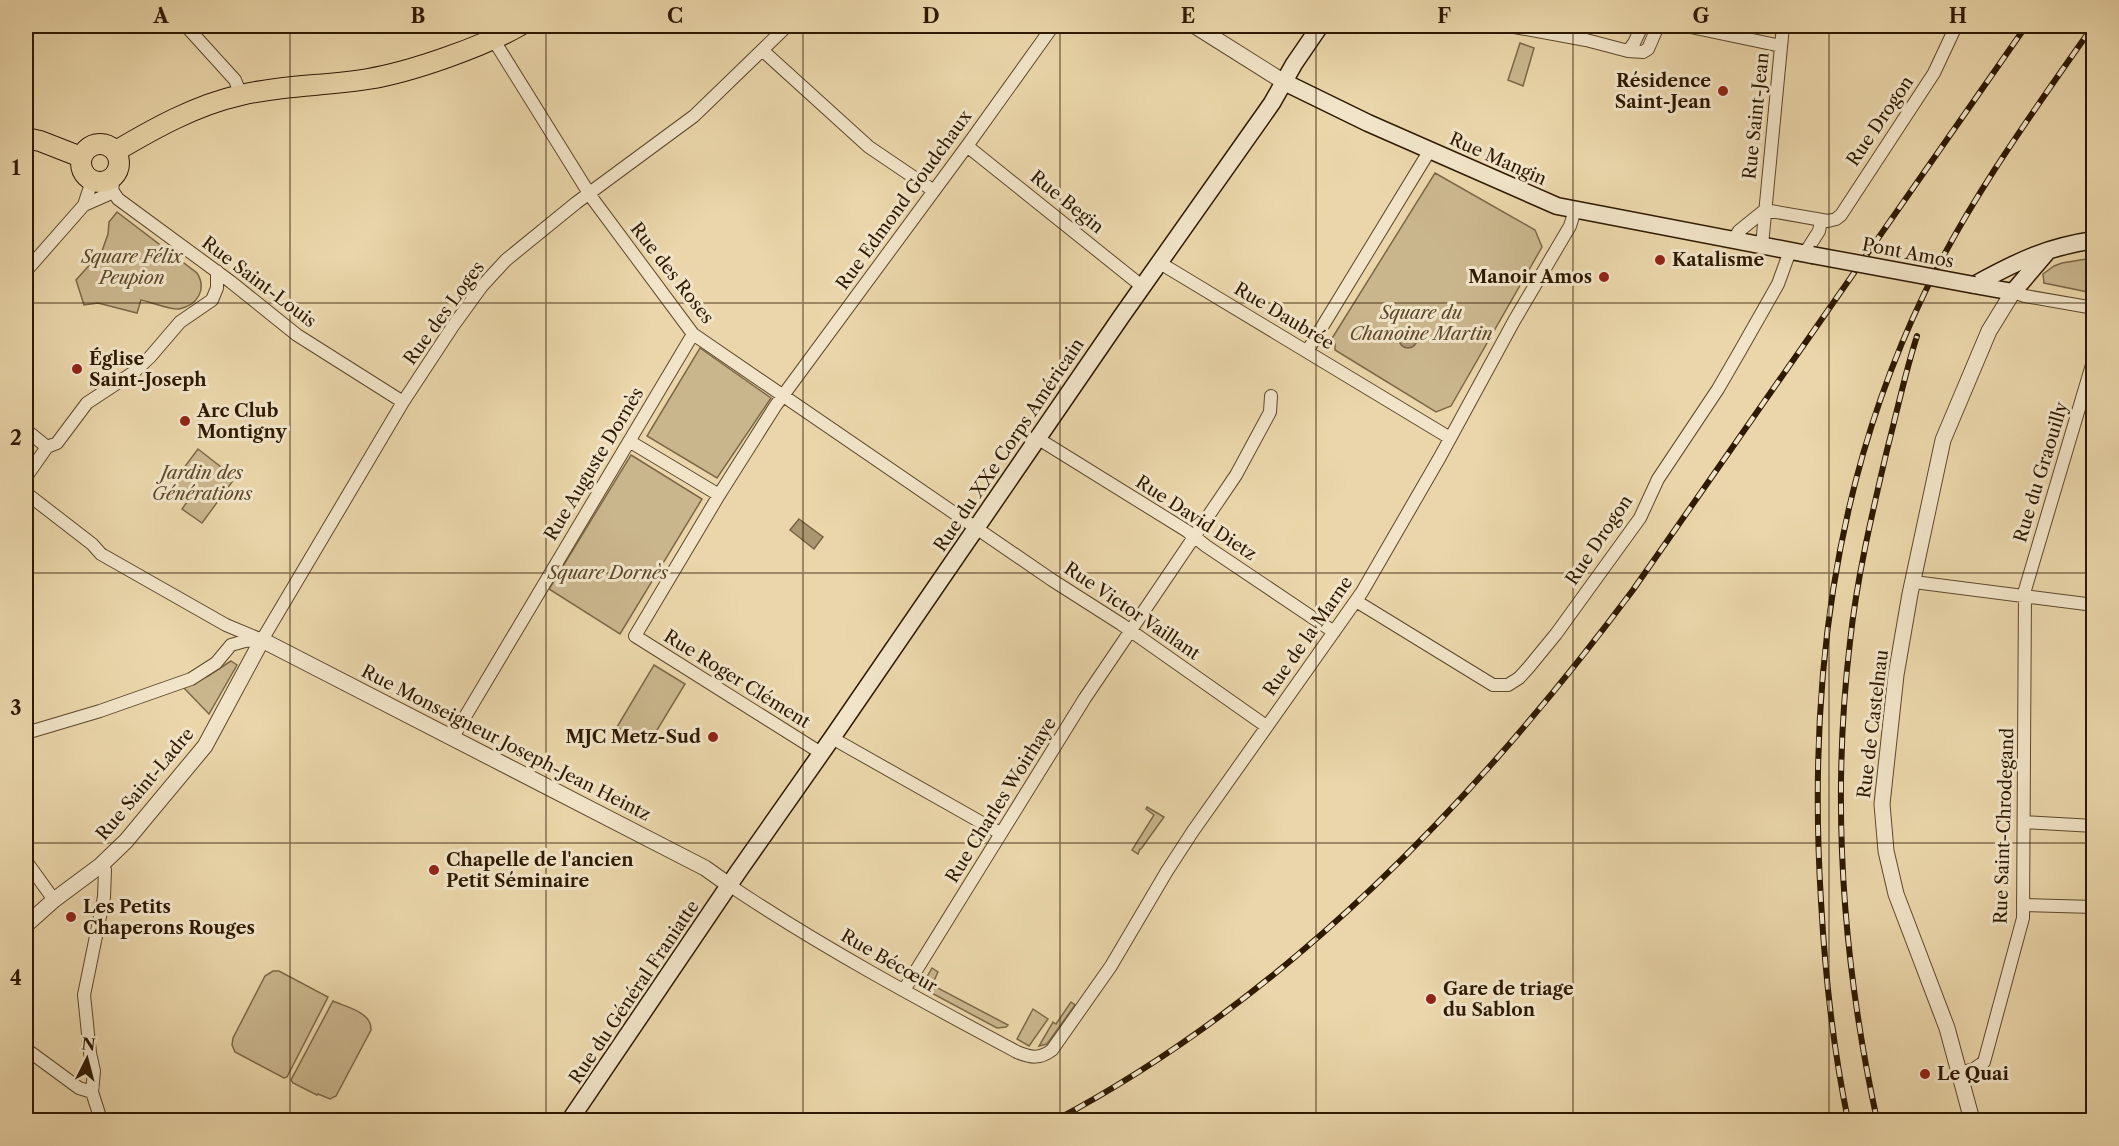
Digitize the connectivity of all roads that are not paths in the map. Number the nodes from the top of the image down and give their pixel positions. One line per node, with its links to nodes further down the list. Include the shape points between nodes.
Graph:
1 (186, 26): 18 (street, via 235,80)
2 (519, 26): 13 (main road)
3 (787, 26): 15 (street, Rue des Loges)
4 (1053, 26): 20 (street, Rue Edmond Goudchaux)
5 (1195, 26): 17 (street, Rue Mangin)
6 (1320, 26): 17 (main road, Rue du XXe Corps Américain)
7 (1509, 26): 16 (street)
8 (1642, 26): 16 (street)
9 (1658, 26): 16 (street, via 1648,49)
10 (1686, 26): 14 (street)
11 (1783, 26): 14 (street, Rue Saint-Jean)
12 (1956, 26): 31 (street, Rue Drogon, via 1934,73 1844,211 1836,219)
13 (493, 39): 18 (main road, via 370,79); 27 (street, Rue des Roses)
14 (1781, 45): 30 (street, Rue Saint-Jean)
15 (762, 50): 26 (street, via 870,147); 27 (street, Rue des Loges, via 694,116)
16 (1628, 51)
17 (1284, 82): 21 (main road, Rue Mangin); 37 (main road, Rue du XXe Corps Américain)
18 (241, 94): 22 (main road, via 175,119)
19 (26, 138): 23 (main road)
20 (967, 146): 26 (street, Rue Edmond Goudchaux); 42 (street, Rue Begin)
21 (1430, 150): 29 (main road, Rue Mangin, via 1557,206); 46 (street)
22 (116, 151): 23 (main road, via 100,143 88,147); 25 (main road, via 120,162)
23 (81, 157): 24 (main road, via 81,168)
24 (88, 178): 25 (main road); 28 (street, via 90,187)
25 (113, 183): 28 (street, via 109,194); 40 (street, Rue Saint-Louis, via 118,199)
26 (934, 191): 48 (street, Rue Edmond Goudchaux)
27 (589, 194): 45 (street, Rue des Roses); 50 (street, Rue des Loges, via 506,260 482,286)
28 (84, 205): 39 (street)
29 (1575, 210): 32 (main road, Rue Mangin); 53 (street, Rue de la Marne, via 1570,226)
30 (1765, 210): 31 (street); 32 (street); 34 (street, Rue Saint-Jean)
31 (1821, 221): 36 (street, Rue Drogon, via 1820,231)
32 (1733, 240): 34 (main road, Rue Mangin)
33 (2094, 240): 35 (main road)
34 (1762, 246): 36 (main road, Rue Mangin)
35 (2049, 249): 38 (main road); 43 (main road)
36 (1802, 253): 41 (main road, Pont Amos, bridge); 63 (street, Rue Drogon, via 1778,284 1718,389 1658,479 1640,518 1519,678 1508,685 1493,685)
37 (1160, 263): 42 (main road, Rue du XXe Corps Américain); 46 (street, Rue Daubrée)
38 (2014, 263): 41 (main road); 43 (main road)
39 (26, 271)
40 (217, 271): 50 (street, Rue Saint-Louis, via 297,335); 55 (street, via 212,300 180,322 134,372 93,397 57,443)
41 (1974, 285): 43 (main road, Pont Amos)
42 (1143, 287): 52 (main road, Rue du XXe Corps Américain)
43 (2005, 291): 44 (street); 61 (street, Rue de Castelnau, via 1943,440)
44 (2094, 308)
45 (693, 334): 48 (street, Rue des Roses); 54 (street, Rue Auguste Dornès)
46 (1308, 350): 53 (street, Rue Daubrée)
47 (2094, 358): 62 (street, Rue du Graouilly)
48 (783, 396): 58 (street); 59 (street, Rue des Roses)
49 (1271, 396): 60 (street, Rue Charles Woirhaye, via 1270,412 1248,454)
50 (403, 402): 67 (street, Rue des Loges)
51 (26, 430): 55 (street)
52 (1037, 438): 59 (main road, Rue du XXe Corps Américain); 60 (street, Rue David Dietz)
53 (1450, 438): 63 (street, Rue de la Marne)
54 (629, 441): 58 (street); 70 (street, Rue Auguste Dornès)
55 (47, 447): 56 (street)
56 (26, 477)
57 (26, 493): 67 (street, via 100,554 226,625)
58 (719, 495): 72 (street, Rue Roger Clément, via 635,636)
59 (976, 528): 65 (street, Rue Victor Vaillant); 71 (main road, Rue du XXe Corps Américain)
60 (1194, 537): 65 (street, Rue Charles Woirhaye); 66 (street, Rue David Dietz)
61 (1914, 582): 62 (street); 86 (street, Rue de Castelnau, via 1890,716 1883,828 1896,894)
62 (2025, 596): 64 (street); 73 (street, Rue Saint-Chrodegand)
63 (1356, 601): 66 (street, Rue de la Marne)
64 (2094, 605)
65 (1131, 631): 68 (street, Rue Victor Vaillant); 75 (street, Rue Charles Woirhaye)
66 (1334, 632): 68 (street, Rue de la Marne)
67 (262, 640): 69 (street, via 231,645 216,663 190,679); 70 (street, Rue Monseigneur Joseph-Jean Heintz); 77 (street, Rue Saint-Ladre, via 205,746 126,841)
68 (1266, 726): 85 (street, Rue de la Marne, via 1167,870 1081,1010 1052,1050)
69 (26, 733)
70 (453, 737): 78 (street, Rue Monseigneur Joseph-Jean Heintz, via 710,871)
71 (832, 738): 72 (main road, Rue du XXe Corps Américain); 75 (street)
72 (821, 753): 78 (main road, Rue du XXe Corps Américain)
73 (2024, 822): 74 (street); 80 (street, Rue Saint-Chrodegand)
74 (2094, 826)
75 (1000, 833): 83 (street, Rue Charles Woirhaye)
76 (26, 861): 79 (street)
77 (101, 865): 79 (street, Rue Saint-Ladre); 87 (street, via 105,870 105,897 84,995 94,1071)
78 (729, 885): 83 (street, Rue Bécœur); 89 (main road, Rue du Général Franiatte)
79 (54, 900): 82 (street, Rue Saint-Ladre)
80 (2023, 905): 81 (street); 86 (street, Rue Saint-Chrodegand, via 2023,918 1984,1062)
81 (2094, 907)
82 (26, 924)
83 (904, 990): 85 (street, Rue Bécœur, via 1017,1052)
84 (26, 1049): 87 (street, via 80,1088)
85 (1036, 1058)
86 (1960, 1073): 90 (street, Rue de Castelnau)
87 (92, 1092): 88 (street)
88 (101, 1120)
89 (570, 1120)
90 (1972, 1120)

